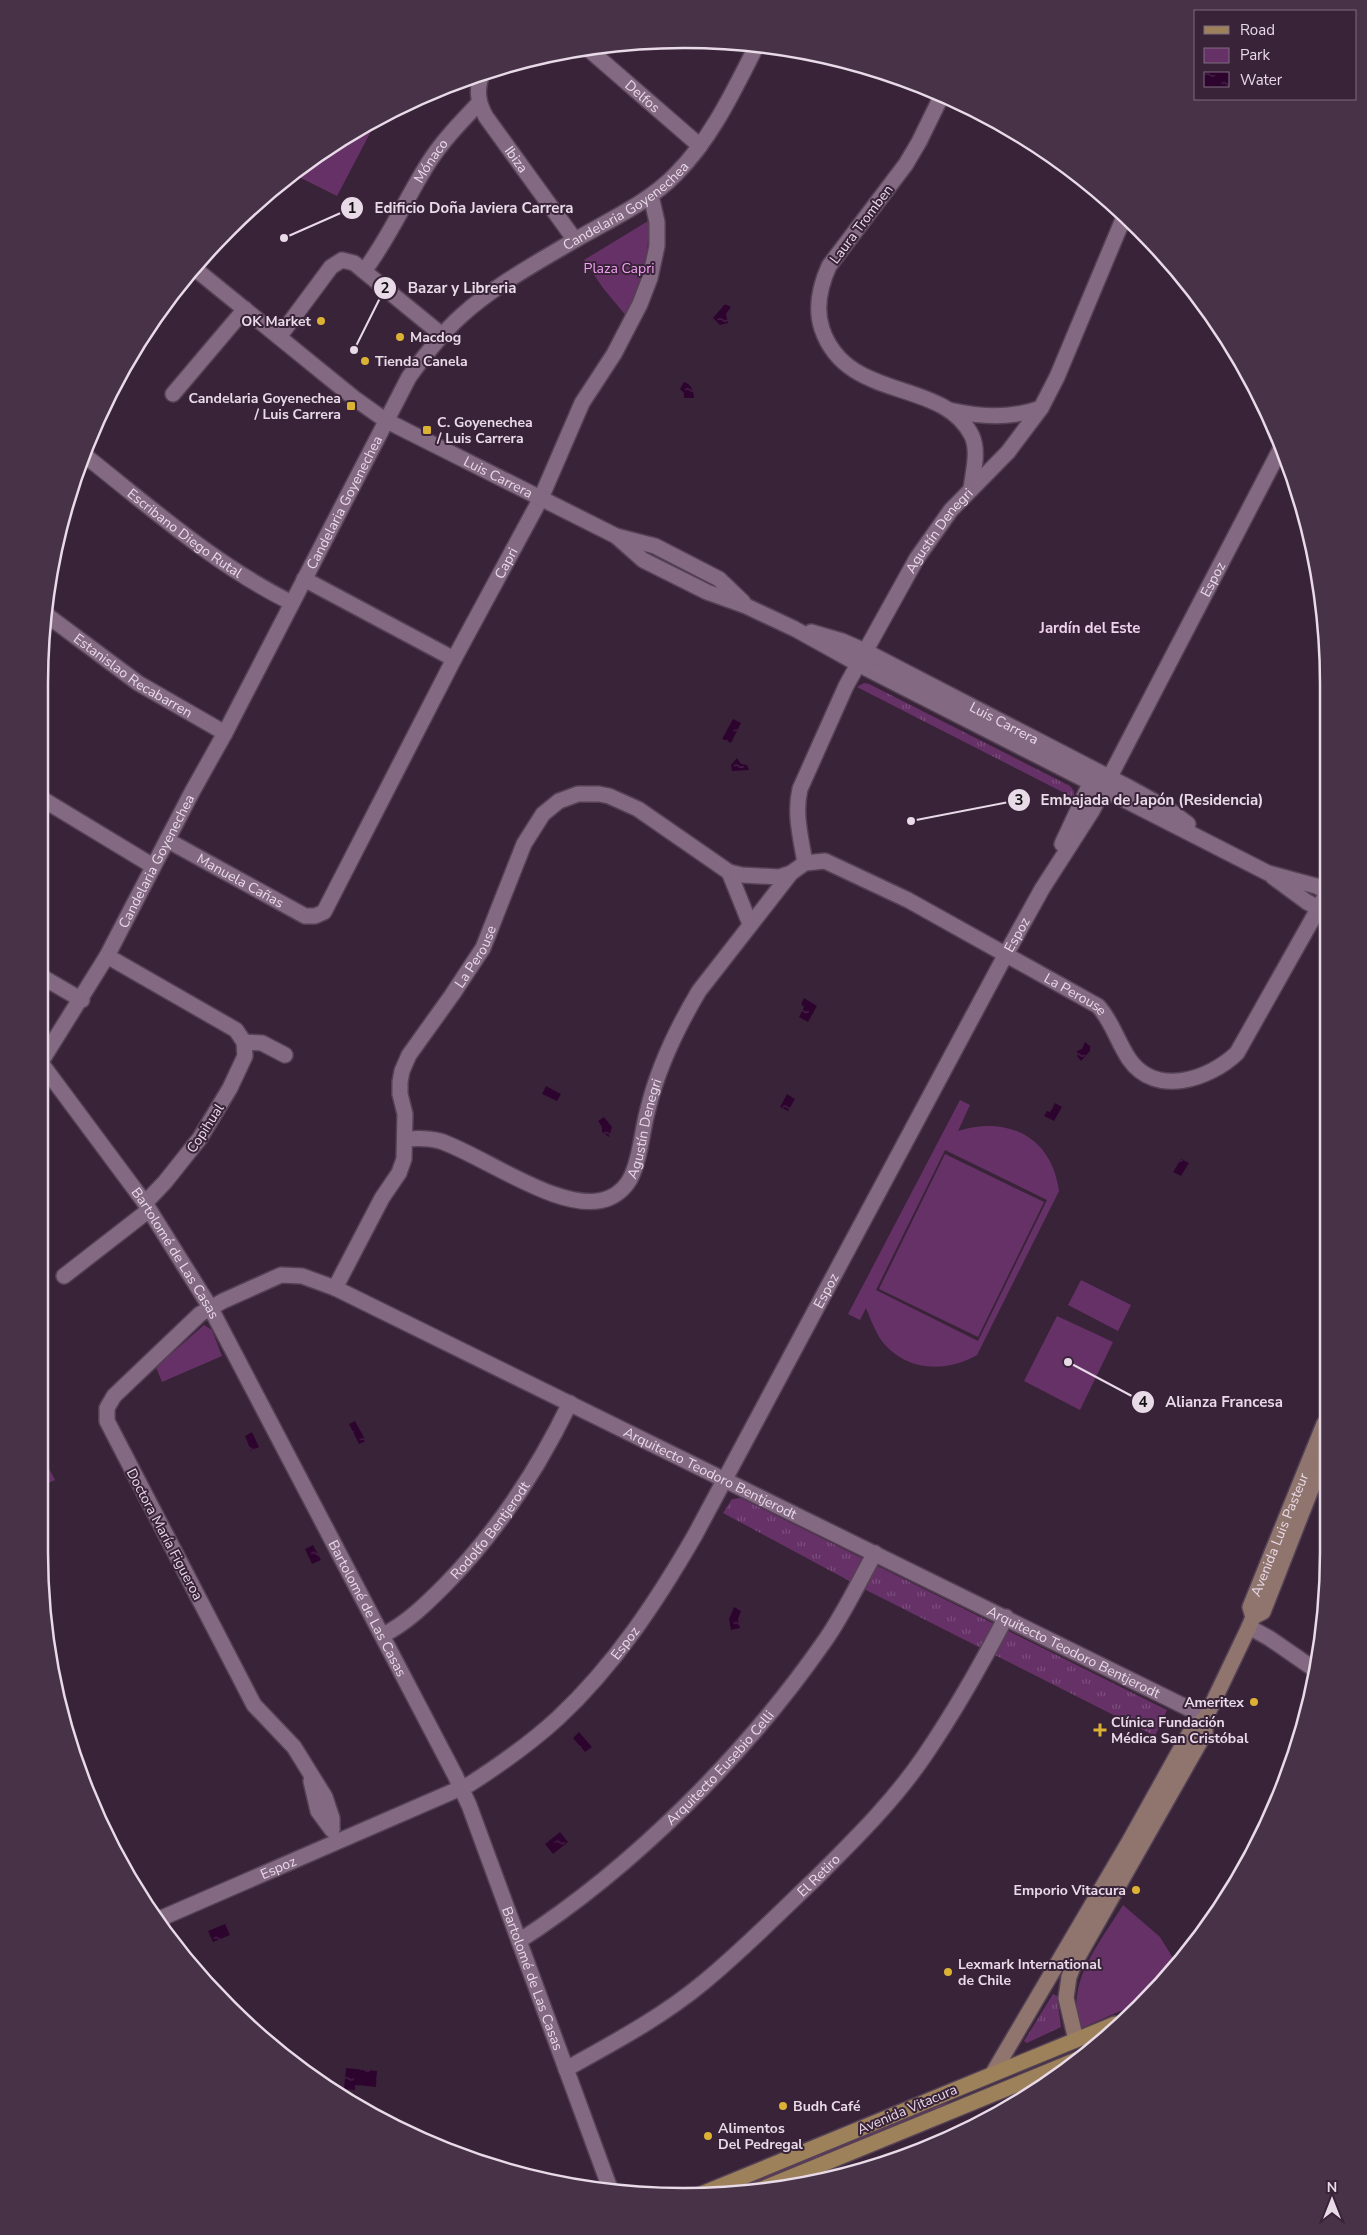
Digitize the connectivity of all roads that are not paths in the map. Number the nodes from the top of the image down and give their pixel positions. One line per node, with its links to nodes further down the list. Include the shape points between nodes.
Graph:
1 (753, 52): 6 (street, Candelaria Goyenechea)
2 (593, 54): 6 (street, Delfos)
3 (479, 81): 5 (street)
4 (939, 101): 17 (street, Laura Tromben, via 906,164 829,266 818,306 821,326 829,345 850,368 869,379)
5 (479, 103): 9 (street, Ibiza, via 486,118); 10 (street, Mónaco, via 429,161 382,247)
6 (700, 146): 7 (street, Candelaria Goyenechea, via 676,174)
7 (650, 196): 9 (street, Candelaria Goyenechea); 22 (street, Capri, via 657,234 650,278 629,327 582,403)
8 (1122, 223): 16 (street, Agustín Denegri, via 1057,378)
9 (575, 240): 13 (street, Candelaria Goyenechea, via 484,298)
10 (364, 271): 13 (street); 14 (street, via 349,260 336,262)
11 (199, 272): 12 (street, Luis Carrera)
12 (245, 309): 14 (street, Luis Carrera); 15 (street)
13 (442, 335): 18 (street, Candelaria Goyenechea, via 409,377)
14 (279, 337): 18 (street, Luis Carrera)
15 (174, 394)
16 (1041, 408): 17 (street, Laura Tromben, via 1006,417); 21 (street, Agustín Denegri, via 1008,452)
17 (947, 410): 21 (street, Laura Tromben, via 962,423 974,443 976,451)
18 (385, 420): 22 (street, Luis Carrera); 23 (street, Candelaria Goyenechea)
19 (1277, 455): 29 (street, Espoz)
20 (89, 459): 24 (street, Escribano Diego Rutal, via 199,546)
21 (971, 489): 26 (street, Agustín Denegri, via 933,533)
22 (541, 498): 26 (street, Luis Carrera, via 616,536 655,546 718,578 746,606); 27 (street, Capri)
23 (304, 579): 24 (street, Candelaria Goyenechea); 27 (street)
24 (292, 602): 28 (street, Candelaria Goyenechea)
25 (51, 618): 28 (street, Estanislao Recabarren, via 138,683)
26 (861, 657): 29 (street, Luis Carrera); 32 (street, Agustín Denegri, via 800,789 798,825)
27 (454, 659): 38 (street, Capri, via 331,902 324,912)
28 (226, 734): 31 (street, Candelaria Goyenechea)
29 (1098, 778): 36 (street, Luis Carrera, via 1168,809 1202,838 1268,873 1316,886); 40 (street, Espoz, via 1088,817)
30 (48, 802): 33 (street)
31 (167, 840): 33 (street, Candelaria Goyenechea); 38 (street, Manuela Cañas, via 305,916)
32 (805, 862): 35 (street); 40 (street, La Perouse, via 815,860 836,865)
33 (153, 866): 41 (street, Candelaria Goyenechea)
34 (729, 872): 35 (street, La Perouse, via 764,878); 39 (street); 48 (street, La Perouse, via 638,809 609,796 578,794 550,807 536,822 524,844 483,948 409,1055 402,1071 400,1094)
35 (791, 874): 39 (street, Agustín Denegri)
36 (1320, 894)
37 (1320, 909): 40 (street, La Perouse, via 1237,1053 1217,1069 1189,1080 1160,1080 1140,1070 1130,1061 1113,1026 1098,1006)
38 (315, 916)
39 (750, 924): 48 (street, Agustín Denegri, via 699,991 678,1027 654,1087 635,1168 629,1182 618,1193 592,1202 556,1196 440,1141)
40 (1006, 954): 56 (street, Espoz)
41 (108, 956): 43 (street, Candelaria Goyenechea); 44 (street, via 236,1030)
42 (48, 980): 43 (street)
43 (82, 1000): 45 (street, Candelaria Goyenechea)
44 (244, 1042): 46 (street, via 262,1043); 49 (street, Copihual, via 243,1061 216,1113)
45 (48, 1051)
46 (285, 1055)
47 (48, 1072): 49 (street, Bartolomé de Las Casas)
48 (406, 1139): 51 (street, La Perouse, via 399,1173 382,1198)
49 (147, 1207): 50 (street, Copihual); 52 (street, Bartolomé de Las Casas)
50 (64, 1276)
51 (335, 1288): 52 (street, Arquitecto Teodoro Bentjerodt, via 302,1276 281,1275); 53 (street, Arquitecto Teodoro Bentjerodt)
52 (210, 1308): 60 (street, Bartolomé de Las Casas); 64 (street, Doctora María Figueroa, via 114,1396 107,1408 107,1421 254,1705 294,1747 329,1806)
53 (570, 1403): 56 (street, Arquitecto Teodoro Bentjerodt); 60 (street, Rodolfo Bentjerodt, via 523,1489 497,1525 424,1606)
54 (1320, 1454): 55 (main road, Avenida Luis Pasteur)
55 (1318, 1469): 59 (main road, Avenida Luis Pasteur, via 1263,1612)
56 (725, 1480): 57 (street, Arquitecto Teodoro Bentjerodt); 63 (street, Espoz, via 659,1595 595,1678 533,1740)
57 (875, 1553): 58 (street, Arquitecto Teodoro Bentjerodt); 66 (street, Arquitecto Eusebio Celli, via 825,1642 763,1723 674,1815 625,1859 562,1912)
58 (1006, 1617): 62 (street, Arquitecto Teodoro Bentjerodt); 70 (street, El Retiro, via 959,1703 925,1756 886,1806 837,1857 702,1983 625,2035)
59 (1251, 1622): 61 (street); 62 (main road, Avenida Luis Pasteur)
60 (383, 1635): 63 (street, Bartolomé de Las Casas)
61 (1309, 1665)
62 (1206, 1717): 68 (main road, Avenida Luis Pasteur, via 1204,1733 1074,1964 1066,1998); 72 (main road, Avenida Luis Pasteur, via 1185,1741)
63 (462, 1789): 64 (street, Espoz); 66 (street, Bartolomé de Las Casas)
64 (334, 1836): 65 (street, Espoz)
65 (163, 1917)
66 (519, 1941): 70 (street, Bartolomé de Las Casas)
67 (1105, 2028): 68 (main road, Avenida Vitacura)
68 (1076, 2040): 69 (main road, via 1073,2052); 72 (main road, Avenida Vitacura)
69 (1056, 2067)
70 (566, 2069): 74 (street, Bartolomé de Las Casas)
71 (1050, 2071): 73 (main road, Avenida Vitacura)
72 (993, 2073): 75 (main road, Avenida Vitacura)
73 (787, 2179)
74 (608, 2183)
75 (720, 2186)

